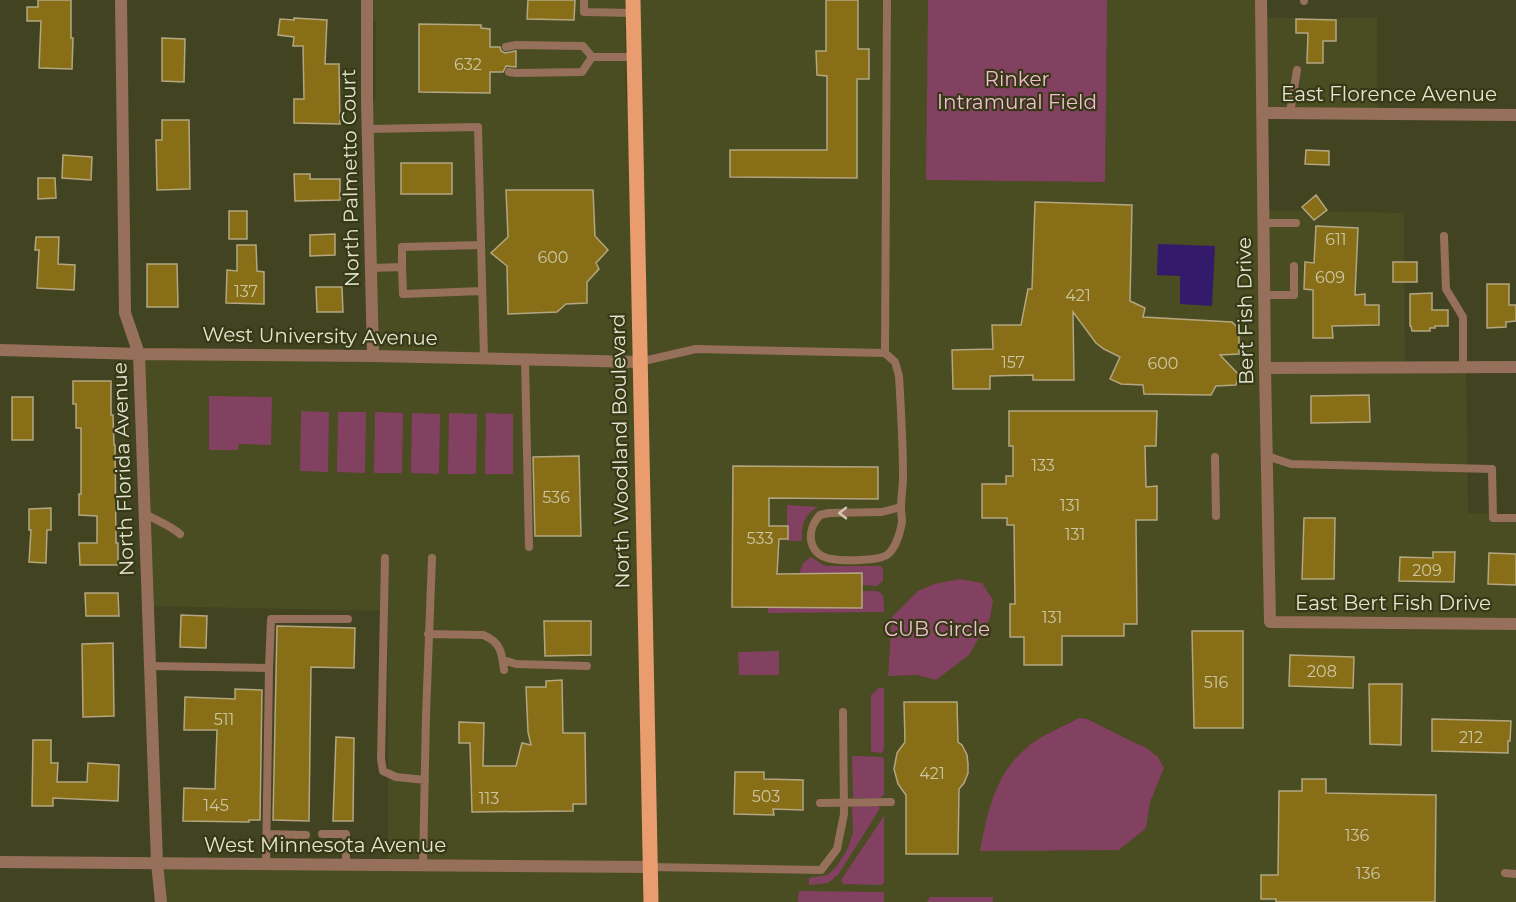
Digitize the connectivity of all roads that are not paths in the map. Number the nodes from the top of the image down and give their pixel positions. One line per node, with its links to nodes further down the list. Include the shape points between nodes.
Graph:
1 (121, 0): 27 (street, North Florida Avenue, via 125,313)
2 (367, 0): 15 (street, North Palmetto Court)
3 (584, 0): 6 (lane, via 584,12)
4 (887, 0): 26 (lane)
5 (1261, 0): 12 (street, Bert Fish Drive)
6 (633, 6): 9 (main road, North Woodland Boulevard)
7 (506, 47): 8 (lane, via 583,46)
8 (592, 57): 9 (lane); 11 (lane, via 582,72)
9 (634, 57): 31 (main road, North Woodland Boulevard)
10 (1297, 70): 13 (lane)
11 (509, 72)
12 (1262, 113): 13 (street, East Florence Avenue); 16 (street, Bert Fish Drive)
13 (1290, 113): 14 (street, East Florence Avenue)
14 (1516, 114)
15 (367, 129): 19 (lane, via 478,127); 22 (street, North Palmetto Court)
16 (1263, 223): 17 (lane); 24 (street, Bert Fish Drive)
17 (1296, 223)
18 (1444, 237): 32 (lane, via 1446,289 1463,317)
19 (481, 245): 21 (lane, via 402,247); 23 (lane)
20 (1294, 266): 24 (lane, via 1294,295)
21 (402, 267): 22 (lane); 23 (lane, via 403,294)
22 (371, 268): 28 (street, North Palmetto Court)
23 (482, 291): 29 (lane)
24 (1264, 295): 34 (street, Bert Fish Drive)
25 (0, 350): 27 (street, West University Avenue)
26 (885, 353): 31 (lane, via 696,349); 37 (lane, via 895,362 899,376 903,475)
27 (139, 354): 28 (street, West University Avenue); 38 (street, North Florida Avenue)
28 (374, 356): 29 (street, West University Avenue)
29 (484, 358): 30 (street, West University Avenue)
30 (525, 359): 31 (street, West University Avenue); 42 (lane)
31 (639, 362): 67 (main road, North Woodland Boulevard)
32 (1463, 367): 33 (street); 34 (street)
33 (1516, 367)
34 (1265, 368): 35 (street, Bert Fish Drive)
35 (1267, 456): 40 (lane, via 1291,465 1492,469 1493,518); 46 (street, Bert Fish Drive)
36 (1215, 457): 39 (lane)
37 (900, 507): 37 (lane, one-way to 37, via 882,513 820,515 812,526 812,547 825,558 842,560 887,555 900,533)
38 (145, 514): 41 (lane); 50 (street, North Florida Avenue)
39 (1216, 516)
40 (1516, 518)
41 (180, 534)
42 (529, 547)
43 (386, 558): 55 (lane, via 383,771 396,777)
44 (432, 558): 48 (lane)
45 (348, 619): 52 (lane, via 271,619)
46 (1270, 622): 47 (street, East Bert Fish Drive)
47 (1516, 624)
48 (428, 634): 49 (lane, via 483,635 501,650); 55 (lane)
49 (503, 660): 51 (lane, via 516,664); 53 (lane)
50 (150, 666): 52 (lane); 63 (street, North Florida Avenue)
51 (587, 666)
52 (269, 668): 59 (lane)
53 (504, 670)
54 (843, 712): 58 (lane)
55 (425, 780): 66 (lane)
56 (891, 802): 58 (lane)
57 (820, 803): 58 (lane)
58 (844, 803): 67 (lane, via 837,849 821,870)
59 (267, 834): 61 (lane); 64 (lane)
60 (322, 834): 65 (lane, via 346,834)
61 (306, 835)
62 (0, 862): 63 (street, West Minnesota Avenue)
63 (157, 863): 64 (street, West Minnesota Avenue); 70 (street, North Florida Avenue)
64 (266, 864): 65 (street, West Minnesota Avenue)
65 (346, 865): 66 (street, West Minnesota Avenue)
66 (423, 865): 67 (street, West Minnesota Avenue)
67 (651, 867): 71 (main road, North Woodland Boulevard)
68 (1506, 873): 69 (lane)
69 (1516, 874)
70 (161, 902)
71 (651, 902)

